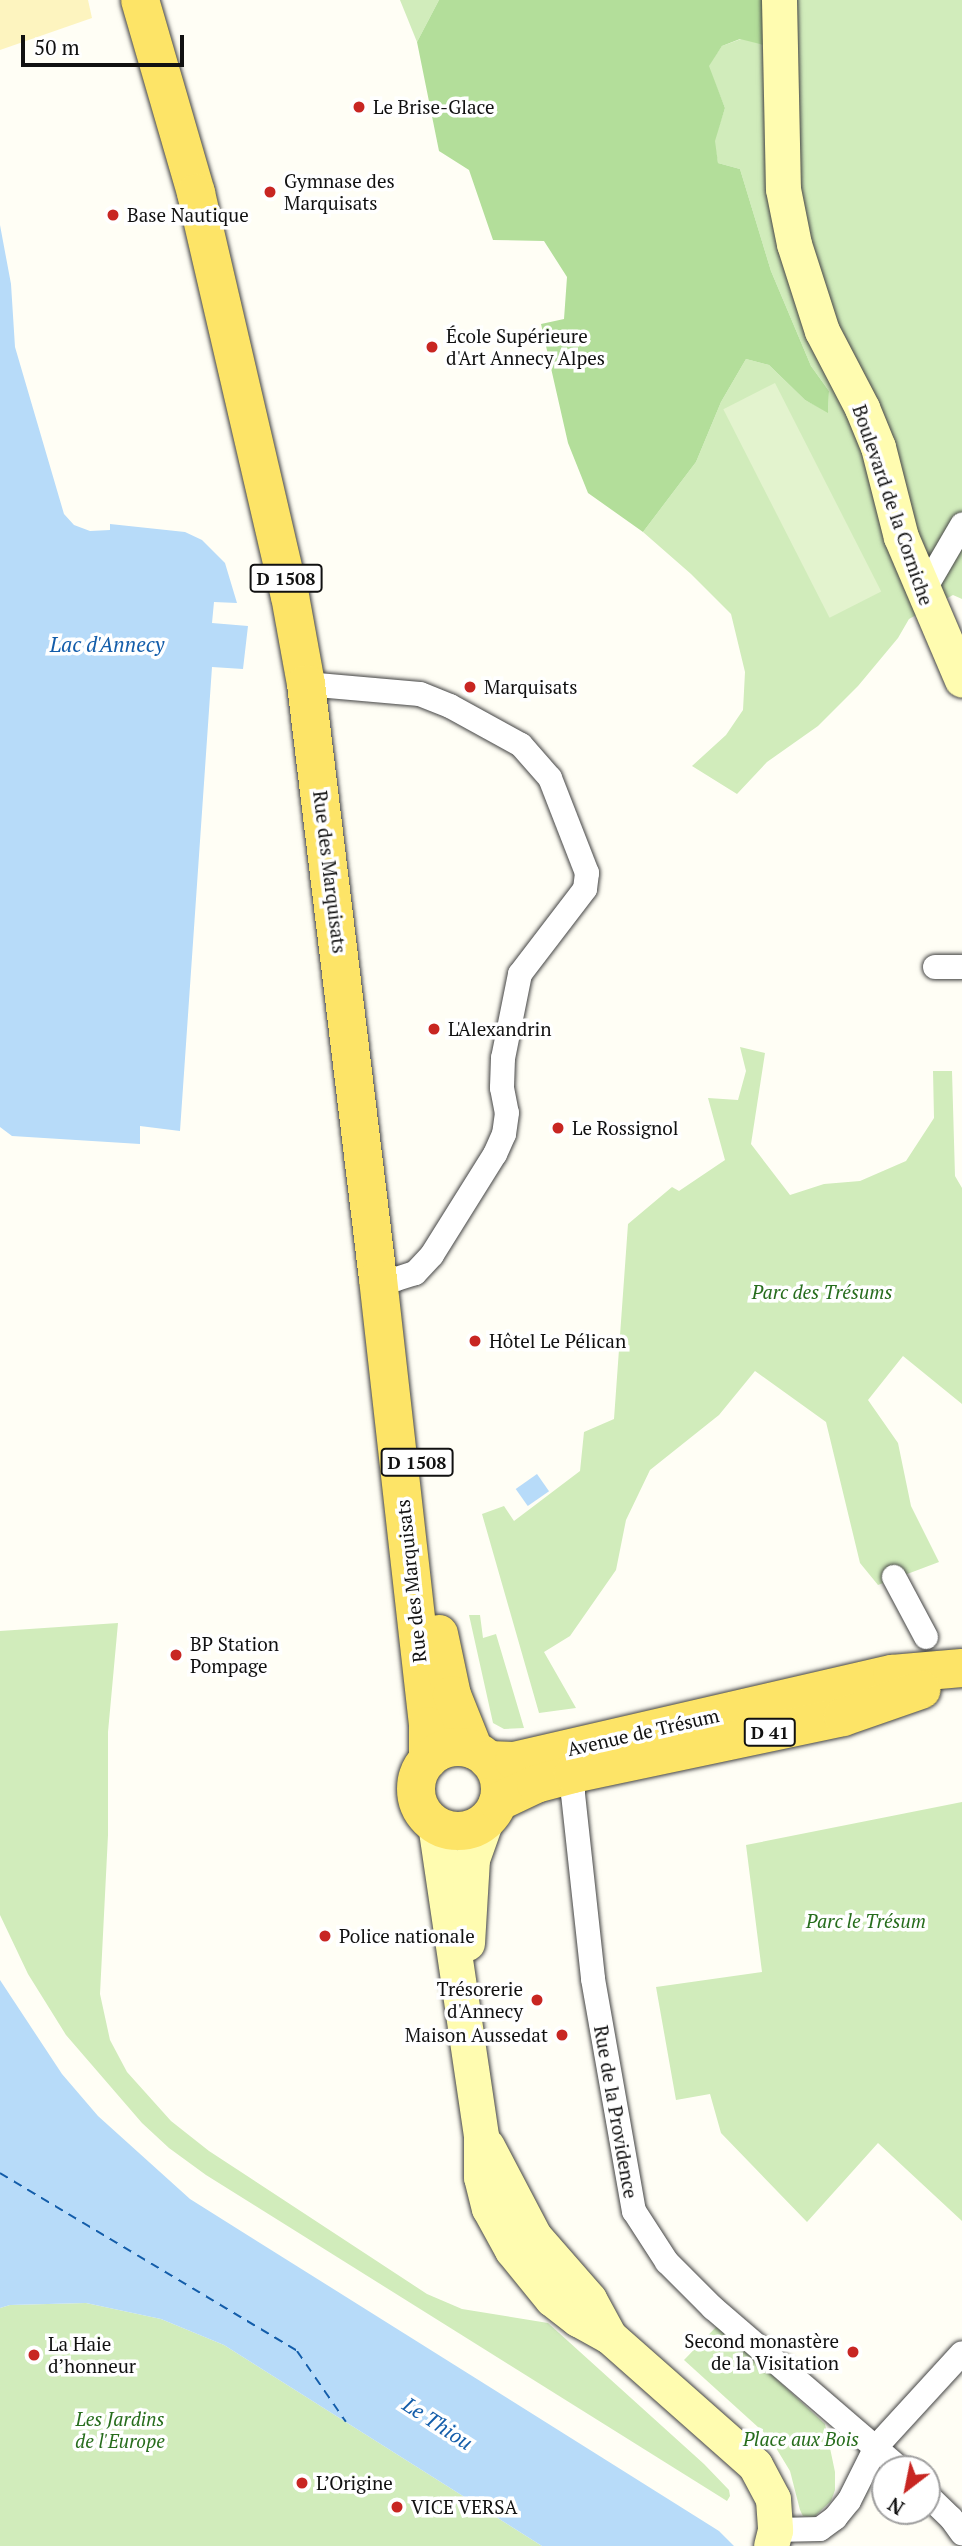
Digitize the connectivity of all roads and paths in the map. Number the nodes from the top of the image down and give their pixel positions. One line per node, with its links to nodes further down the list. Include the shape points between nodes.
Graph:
1 (140, 0): 7 (main road, Rue des Marquisats / D 1508, via 200,206 290,596)
2 (160, 0): 7 (main road, Rue des Marquisats / D 1508, via 215,187 253,342 309,593)
3 (779, 0): 5 (main road, Boulevard de la Corniche, via 783,189 794,244 822,331 877,447 901,537)
4 (962, 525): 5 (street)
5 (923, 592): 6 (main road, Boulevard de la Corniche)
6 (962, 680)
7 (316, 684): 10 (main road, Rue des Marquisats / D 1508); 10 (street, via 420,694 520,745 550,778 587,873 585,889 520,974 503,1058 506,1123 495,1154 432,1255 415,1273)
8 (935, 967): 9 (street)
9 (962, 967)
10 (387, 1279): 15 (main road, Rue des Marquisats / D 1508, via 432,1600 452,1695); 16 (main road, Rue des Marquisats / D 1508)
11 (894, 1577): 12 (street)
12 (926, 1637)
13 (962, 1670): 14 (main road, Avenue de Trésum / D 41, via 892,1674); 17 (main road, Avenue de Trésum / D 41, via 909,1695 843,1717)
14 (619, 1738): 15 (main road, Avenue de Trésum / D 41, via 514,1761); 17 (street, via 590,1756)
15 (481, 1755): 16 (main road, via 449,1748); 18 (main road, via 499,1780)
16 (428, 1760): 19 (main road, via 418,1777 417,1796)
17 (573, 1774): 18 (main road, Avenue de Trésum / D 41, via 536,1784); 22 (street, Rue de la Providence, via 592,1969 634,2211 667,2262 713,2308)
18 (492, 1811): 19 (main road, via 461,1831); 20 (main road, via 472,1858)
19 (435, 1824): 20 (main road)
20 (463, 2002): 26 (main road, via 481,2136 534,2236 589,2299 609,2336 755,2465 773,2499)
21 (962, 2353): 22 (street)
22 (876, 2447): 23 (street, Rue de la Providence); 26 (street, via 849,2501 835,2518 820,2529)
23 (885, 2455)
24 (941, 2508): 25 (street)
25 (962, 2533)
26 (773, 2538)

